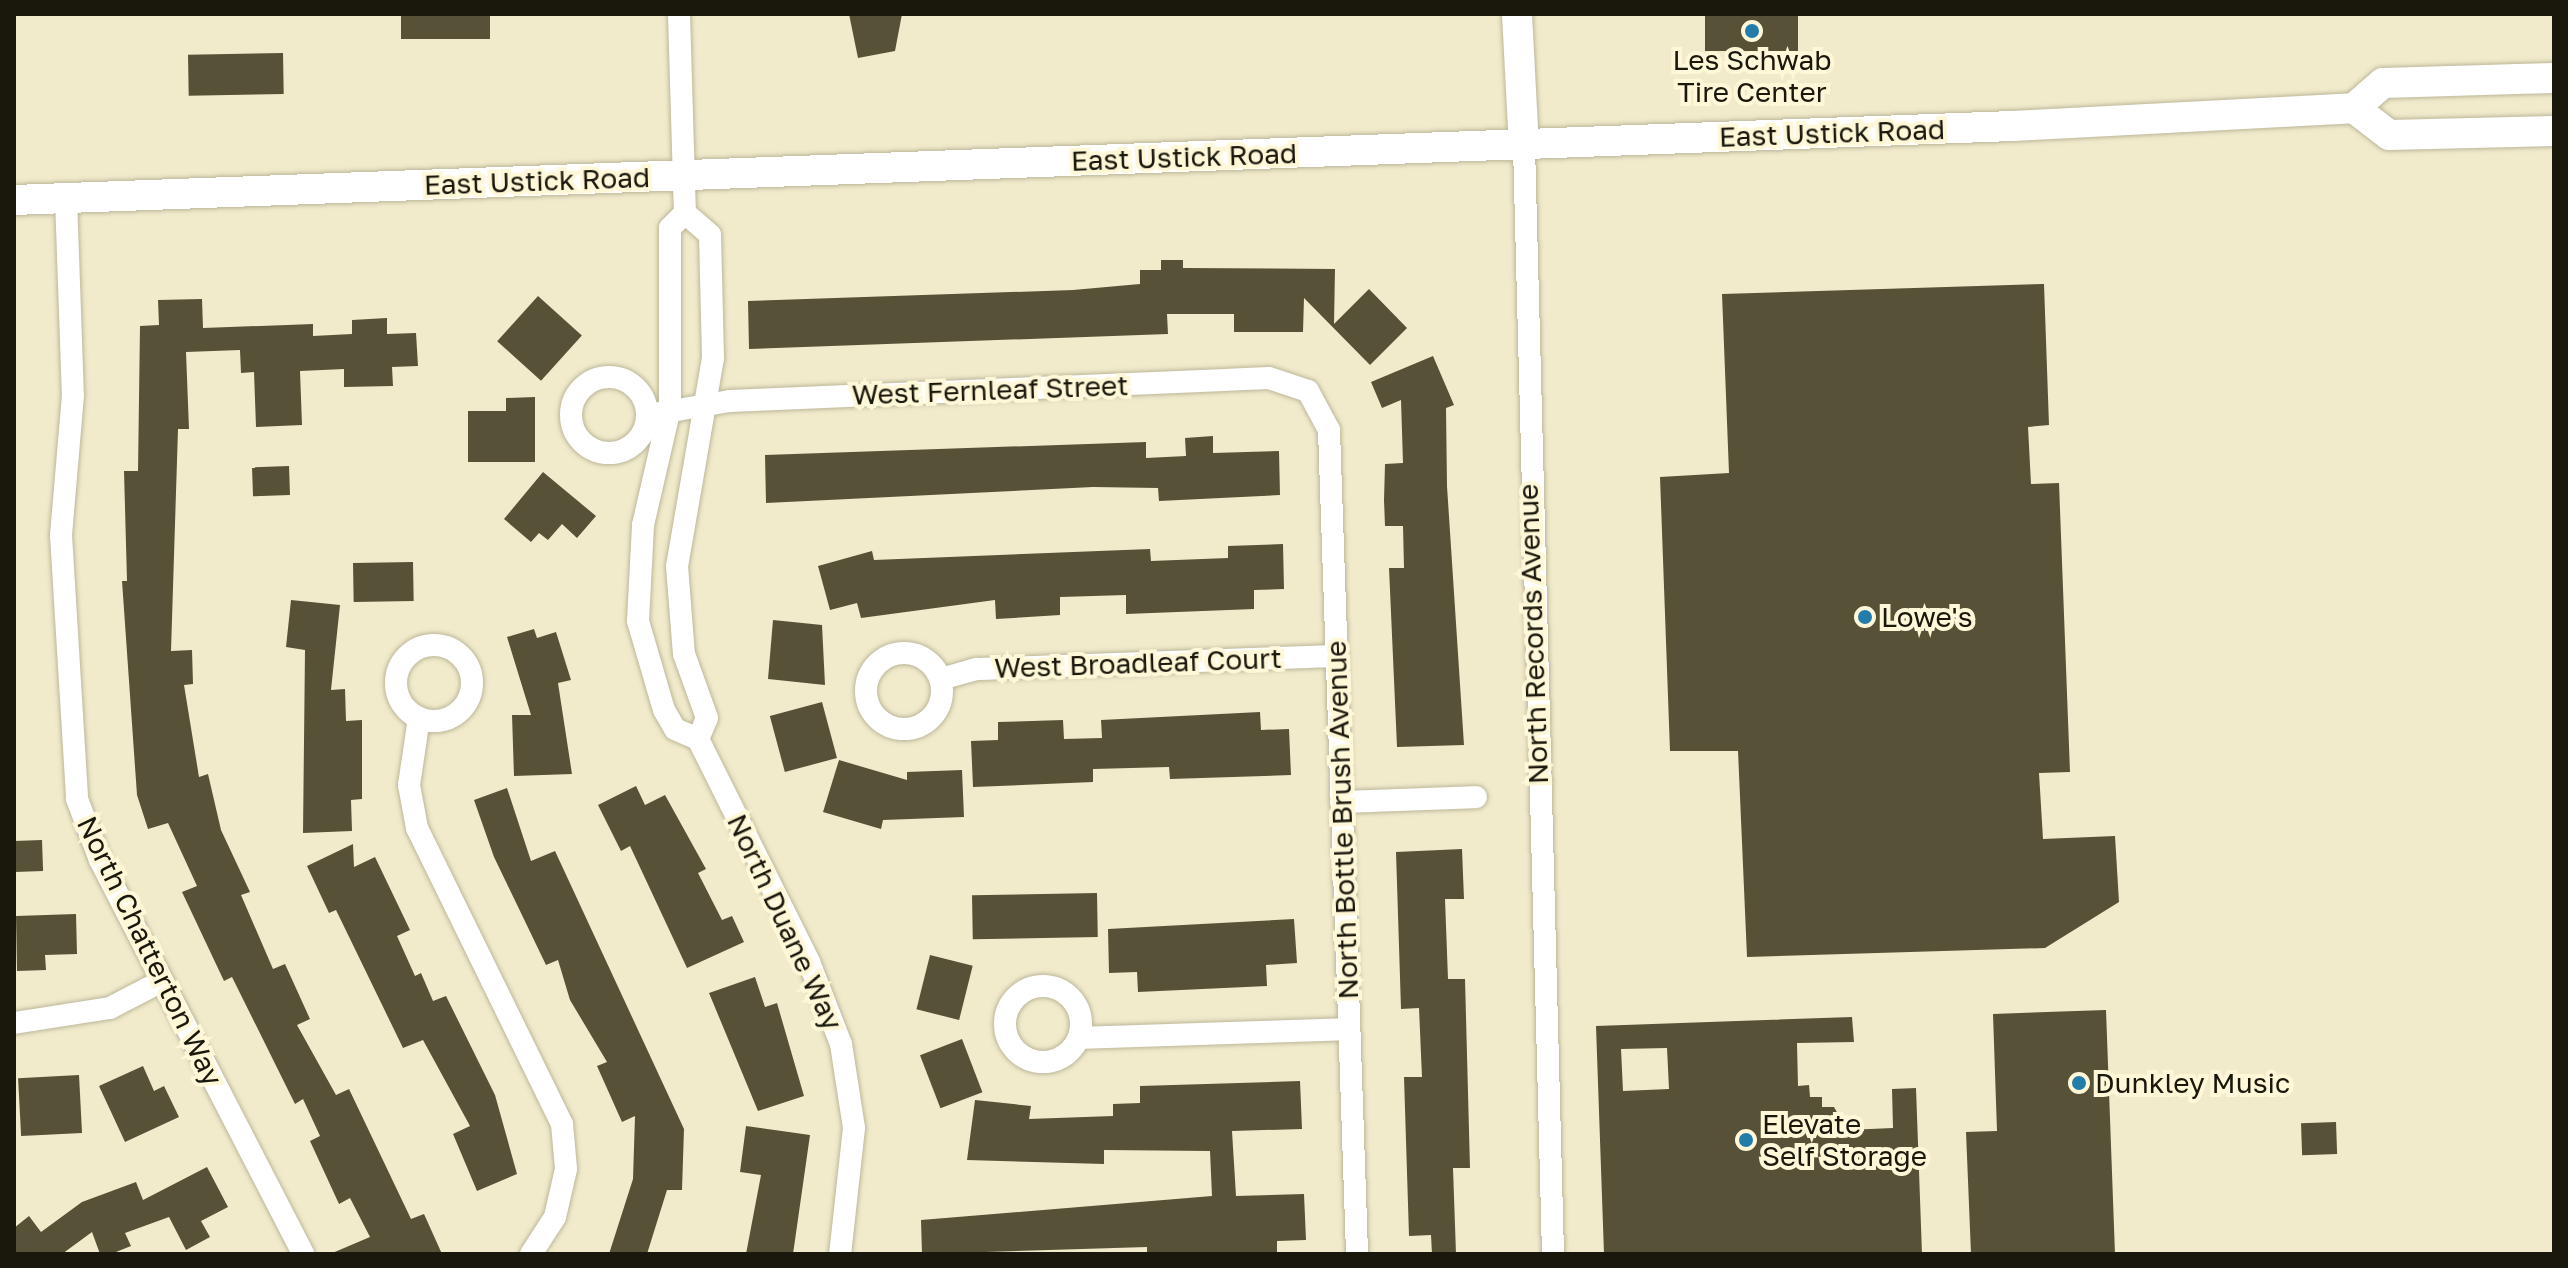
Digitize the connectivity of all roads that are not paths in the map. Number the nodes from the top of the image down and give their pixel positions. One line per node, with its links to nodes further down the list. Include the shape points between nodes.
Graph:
1 (679, 14): 7 (street, North Duane Way)
2 (1517, 14): 6 (main road, North Records Avenue)
3 (2554, 78): 4 (main road, via 2383,83)
4 (2354, 108): 5 (main road, via 2389,135); 6 (main road, East Ustick Road)
5 (2554, 131)
6 (1524, 146): 7 (main road, East Ustick Road); 29 (street, North Records Avenue)
7 (684, 176): 8 (main road, East Ustick Road); 10 (street, North Duane Way)
8 (66, 198): 9 (main road, East Ustick Road); 21 (street, North Chatterton Way, via 73,395 61,535 71,767 87,830)
9 (14, 200)
10 (685, 213): 12 (street, via 710,235 713,358); 13 (street, North Duane Way, via 670,228)
11 (1308, 391): 12 (street, West Fernleaf Street, via 1269,378); 15 (street, North Bottle Brush Avenue, via 1329,430)
12 (705, 404): 13 (street, West Fernleaf Street); 18 (street, via 677,566 684,654 707,718)
13 (670, 408): 14 (street); 18 (street, North Duane Way, via 643,525 638,621 664,710 675,729)
14 (648, 415)
15 (1337, 656): 16 (street, West Broadleaf Court, via 977,669); 20 (street, North Bottle Brush Avenue)
16 (941, 679)
17 (419, 718): 26 (street, via 410,756 417,828 562,1124 566,1169 555,1217)
18 (698, 739): 27 (street, North Duane Way, via 809,962 841,1044 854,1143)
19 (1476, 797): 20 (street)
20 (1341, 802): 23 (street, North Bottle Brush Avenue)
21 (162, 981): 22 (street, via 110,1008); 25 (street, North Chatterton Way)
22 (14, 1023)
23 (1349, 1029): 24 (street); 28 (street, North Bottle Brush Avenue)
24 (1080, 1038)
25 (294, 1251)
26 (531, 1254)
27 (840, 1254)
28 (1357, 1254)
29 (1553, 1254)

